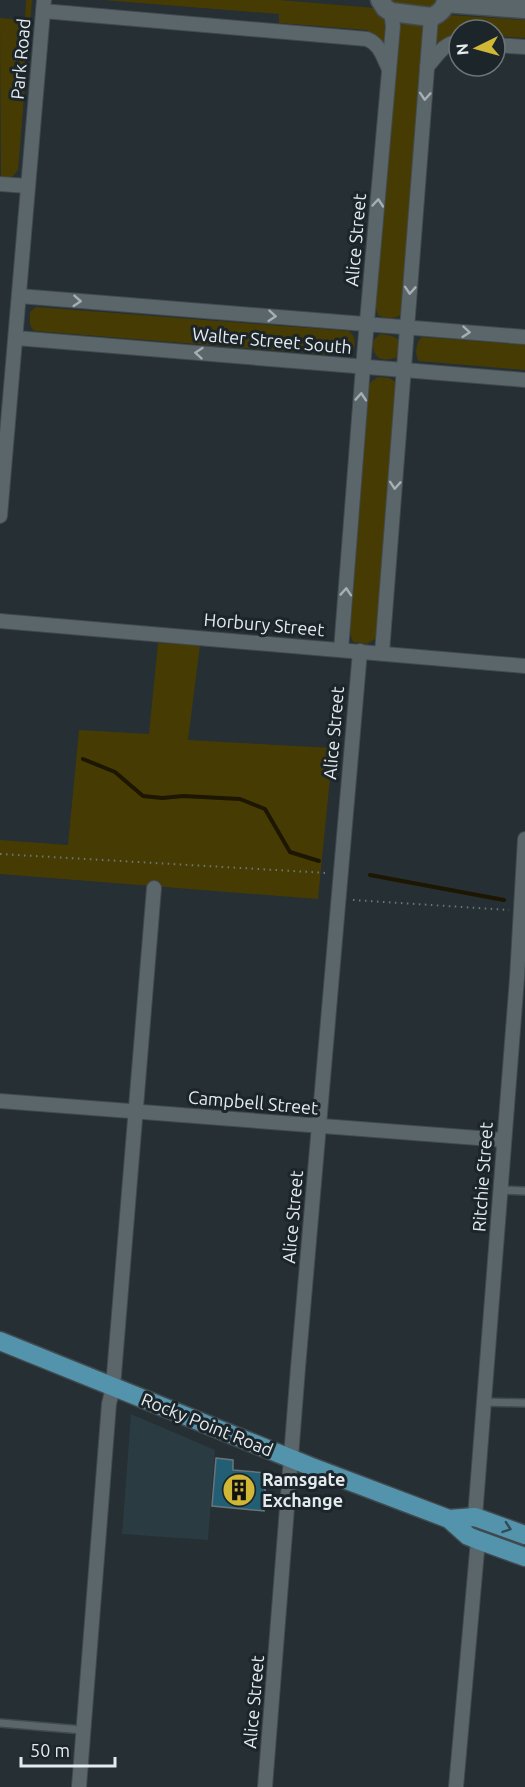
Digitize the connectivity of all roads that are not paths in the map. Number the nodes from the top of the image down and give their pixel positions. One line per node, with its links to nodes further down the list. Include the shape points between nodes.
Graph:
1 (446, 2): 4 (main road); 5 (main road)
2 (43, 6): 10 (street, via 367,39 379,47); 12 (street, Park Road)
3 (386, 6): 5 (main road); 10 (street, Alice Street, via 393,26)
4 (525, 9)
5 (431, 17): 9 (street)
6 (507, 46): 8 (street)
7 (447, 47): 9 (street)
8 (525, 47)
9 (427, 67): 15 (street, one-way to 15)
10 (389, 70): 14 (street, Alice Street, one-way to 10)
11 (0, 184): 12 (street)
12 (28, 186): 13 (street, Park Road)
13 (19, 296): 14 (street, Walter Street South, one-way to 14); 17 (street, Park Road)
14 (367, 324): 15 (street, Walter Street South); 18 (street, Alice Street)
15 (407, 326): 16 (street, Walter Street South, one-way to 16); 19 (street)
16 (525, 337)
17 (16, 338): 18 (street, Walter Street South, one-way to 17); 21 (street, Park Road)
18 (363, 367): 19 (street, Walter Street South); 24 (street, Alice Street, one-way to 18)
19 (404, 371): 20 (street, Walter Street South); 26 (street, one-way to 26)
20 (525, 380)
21 (2, 461): 22 (street, Park Road)
22 (0, 516)
23 (0, 621): 24 (street, Horbury Street)
24 (341, 650): 25 (street, Horbury Street)
25 (360, 651): 26 (street, Horbury Street); 32 (street, Alice Street)
26 (382, 653): 27 (street, Horbury Street)
27 (525, 666)
28 (525, 839): 33 (street, Ritchie Street)
29 (154, 888): 31 (street)
30 (0, 1101): 31 (street, Campbell Street)
31 (135, 1110): 32 (street, Campbell Street); 37 (street)
32 (319, 1126): 33 (street, Campbell Street); 40 (street, Alice Street)
33 (504, 1140): 34 (street, Ritchie Street)
34 (501, 1190): 35 (lane); 38 (street, Ritchie Street)
35 (525, 1191)
36 (0, 1341): 37 (main road, Rocky Point Road)
37 (113, 1388): 40 (main road, Rocky Point Road); 47 (street)
38 (484, 1402): 39 (lane); 41 (street, Ritchie Street)
39 (525, 1403)
40 (291, 1459): 42 (main road, Rocky Point Road); 49 (street, Alice Street)
41 (476, 1517): 42 (main road, Rocky Point Road); 43 (main road, Rocky Point Road, one-way to 43)
42 (449, 1519): 44 (main road, Rocky Point Road)
43 (525, 1534)
44 (477, 1540): 45 (main road, Rocky Point Road); 50 (street)
45 (525, 1557)
46 (0, 1723): 47 (lane)
47 (83, 1730): 48 (street)
48 (79, 1787)
49 (265, 1787)
50 (456, 1787)

